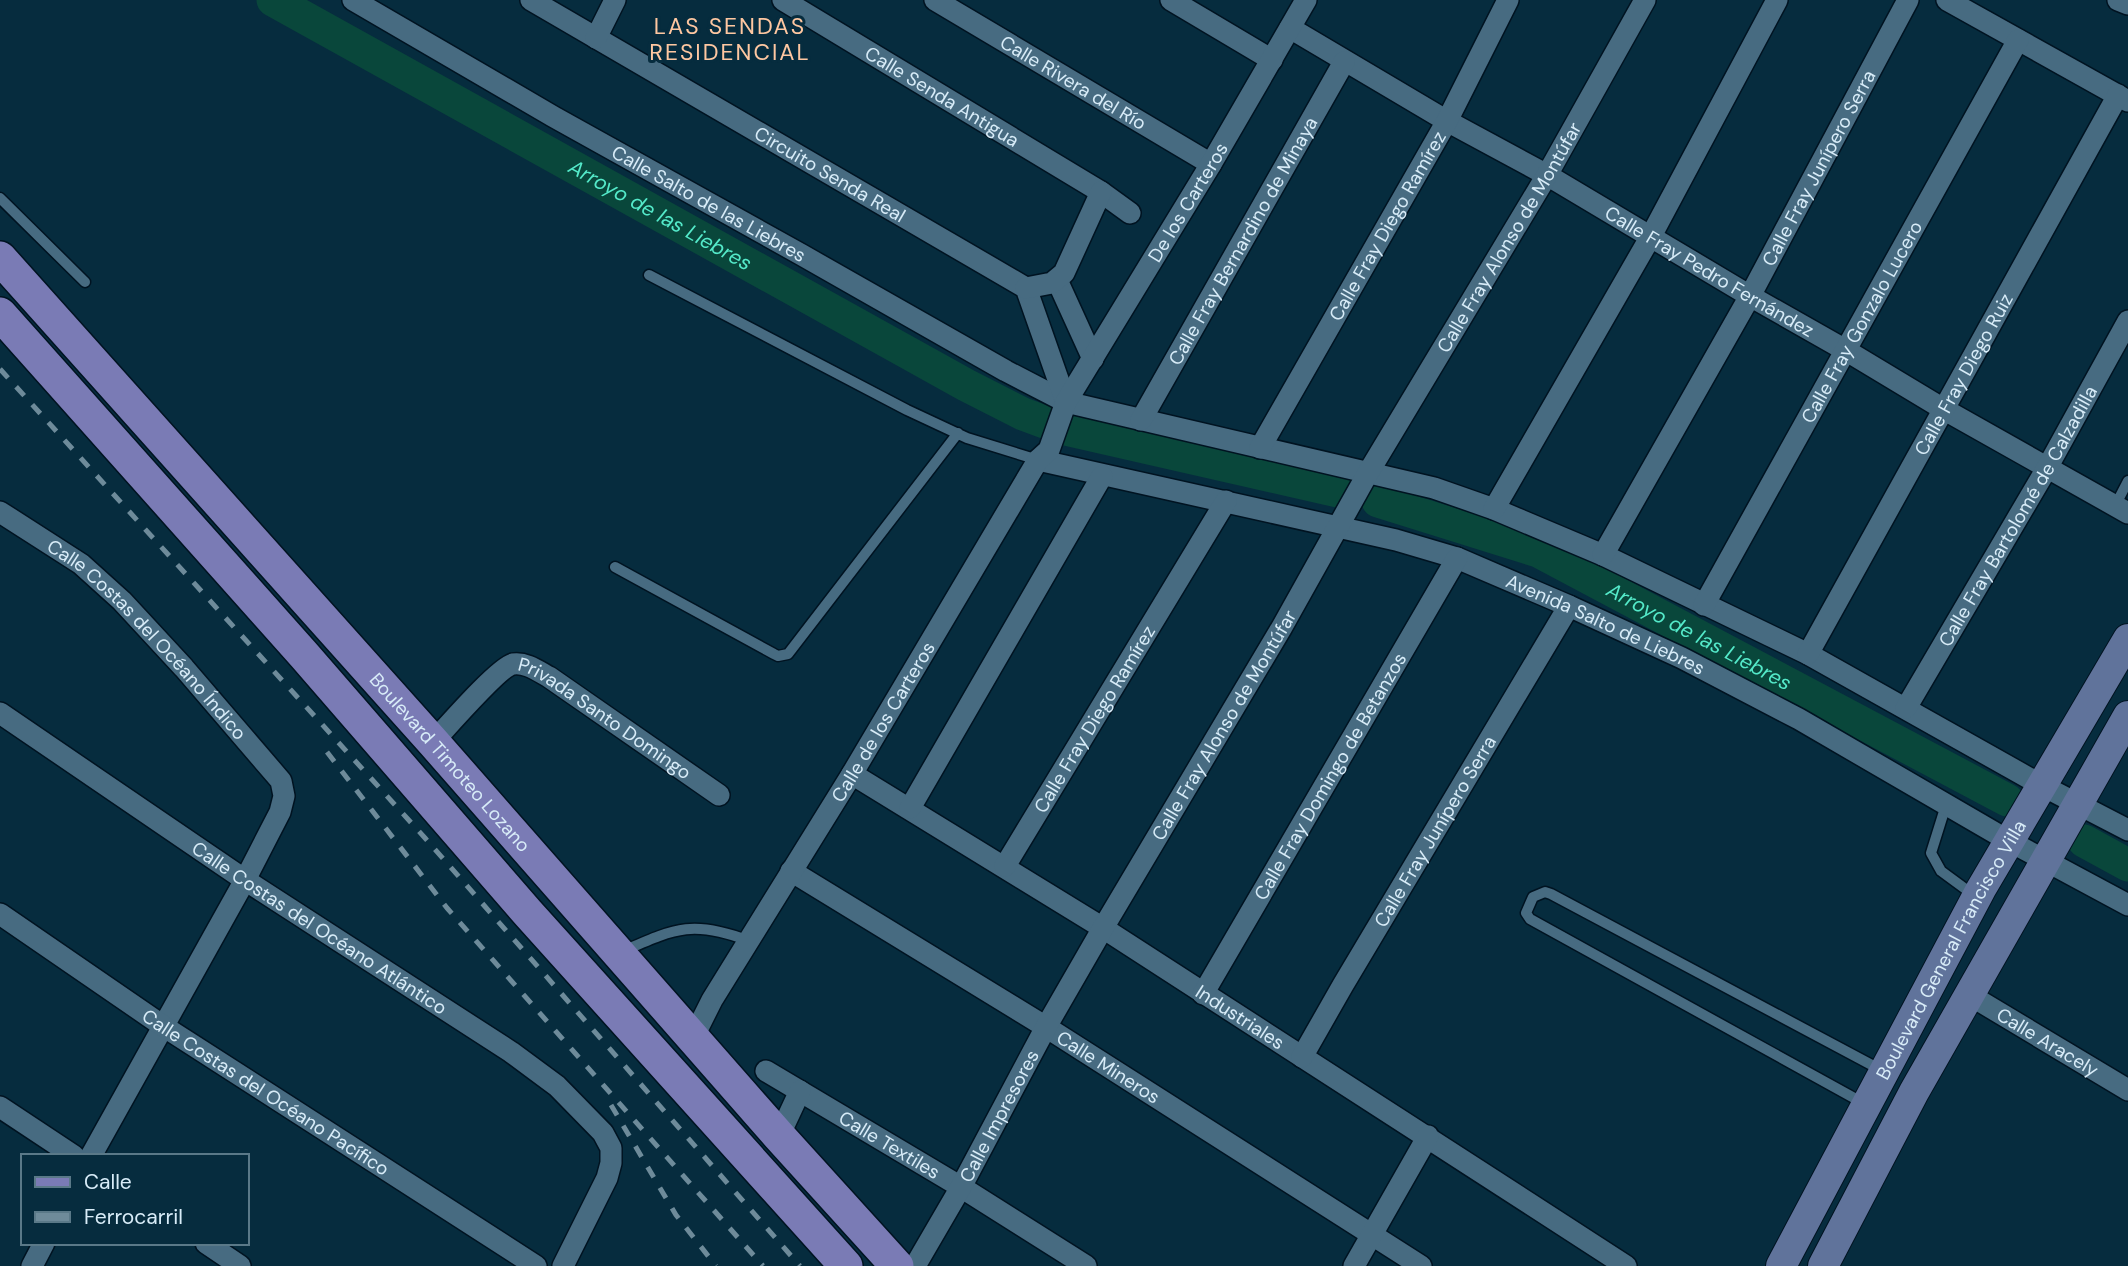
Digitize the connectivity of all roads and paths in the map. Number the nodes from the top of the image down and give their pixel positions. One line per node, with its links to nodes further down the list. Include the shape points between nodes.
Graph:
1 (353, 0): 38 (street, Calle Salto de las Liebres, via 1006,371)
2 (531, 0): 16 (street, Circuito Senda Real)
3 (615, 0): 16 (street)
4 (783, 0): 24 (street, Calle Senda Antigua)
5 (935, 0): 22 (street, Calle Rivera del Río)
6 (1171, 0): 18 (street)
7 (1306, 0): 15 (street, De los Carteros)
8 (1508, 0): 21 (street, Calle Fray Diego Ramírez)
9 (1645, 0): 23 (street, Calle Fray Alonso de Montúfar)
10 (1777, 0): 27 (street)
11 (1908, 0): 33 (street, Calle Fray Junípero Serra)
12 (1947, 0): 17 (street)
13 (2118, 0): 14 (street)
14 (2128, 4)
15 (1290, 28): 18 (street, De los Carteros); 19 (street, Calle Fray Pedro Fernández)
16 (596, 38): 32 (street, Circuito Senda Real)
17 (2018, 40): 20 (street); 36 (street, Calle Fray Gonzalo Lucero)
18 (1272, 60): 22 (street, De los Carteros)
19 (1344, 62): 21 (street, Calle Fray Pedro Fernández); 40 (street, Calle Fray Bernardino de Minaya)
20 (2123, 98): 39 (street, Calle Fray Diego Ruiz)
21 (1447, 121): 23 (street, Calle Fray Pedro Fernández); 42 (street, Calle Fray Diego Ramírez)
22 (1211, 164): 37 (street, De los Carteros)
23 (1547, 175): 27 (street, Calle Fray Pedro Fernández); 46 (street, Calle Fray Alonso de Montúfar)
24 (1101, 192): 26 (street, Calle Senda Antigua); 30 (street, via 1068,267)
25 (0, 198): 31 (lane)
26 (1130, 213)
27 (1651, 236): 33 (street, Calle Fray Pedro Fernández); 49 (street)
28 (0, 258): 63 (main road, Boulevard Timoteo Lozano)
29 (649, 275): 41 (lane)
30 (1057, 280): 32 (street); 37 (street)
31 (85, 282)
32 (1026, 288): 38 (street)
33 (1750, 296): 36 (street, Calle Fray Pedro Fernández); 53 (street, Calle Fray Junípero Serra)
34 (0, 314): 106 (main road, Boulevard Timoteo Lozano)
35 (2128, 321): 44 (street, Calle Fray Bartolomé de Calzadilla)
36 (1847, 351): 39 (street, Calle Fray Pedro Fernández); 56 (street, Calle Fray Gonzalo Lucero)
37 (1093, 359): 38 (street, De los Carteros)
38 (1064, 409): 40 (street); 43 (street, Calle de los Carteros)
39 (1945, 410): 44 (street, Calle Fray Pedro Fernández); 59 (street, Calle Fray Diego Ruiz)
40 (1141, 420): 42 (street)
41 (958, 433): 43 (lane, via 996,449); 55 (lane, via 788,654 774,654)
42 (1260, 448): 46 (street)
43 (1044, 455): 45 (street, Avenida Salto de Liebres); 64 (street, Calle de los Carteros)
44 (2047, 468): 50 (street, Calle Fray Pedro Fernández); 60 (street, Calle Fray Bartolomé de Calzadilla)
45 (1102, 476): 48 (street, Avenida Salto de Liebres); 68 (street)
46 (1366, 479): 49 (street, via 1434,488); 52 (street, Calle Fray Alonso de Montúfar)
47 (2128, 481): 50 (lane)
48 (1226, 501): 52 (street, Avenida Salto de Liebres); 73 (street, Calle Fray Diego Ramírez)
49 (1494, 509): 53 (street)
50 (2121, 509)
51 (0, 512): 75 (street, Calle Costas del Océano Índico, via 81,564 122,601 281,780 281,812)
52 (1341, 524): 54 (street, Avenida Salto de Liebres); 79 (street, Calle Fray Alonso de Montúfar)
53 (1603, 555): 56 (street)
54 (1457, 558): 57 (street, Avenida Salto de Liebres); 83 (street, Calle Fray Domingo de Betanzos)
55 (615, 567)
56 (1704, 605): 59 (street)
57 (1569, 606): 67 (street, Avenida Salto de Liebres, via 1799,719); 87 (street, Calle Fray Junípero Serra)
58 (2128, 639): 65 (main road, Boulevard General Francisco Villa)
59 (1808, 654): 60 (street)
60 (1906, 708): 65 (street)
61 (0, 713): 75 (street, Calle Costas del Océano Atlántico)
62 (2128, 716): 69 (main road, Boulevard General Francisco Villa)
63 (433, 742): 66 (street, Privada Santo Domingo, via 500,672 514,664 525,665 550,677); 81 (main road, Boulevard Timoteo Lozano)
64 (852, 774): 68 (street, Industriales); 74 (street, Calle de los Carteros)
65 (2039, 792): 69 (street); 71 (main road, Boulevard General Francisco Villa)
66 (719, 796)
67 (1946, 805): 71 (street, Avenida Salto de Liebres); 76 (lane, via 1931,853 1941,871)
68 (910, 808): 73 (street, Industriales)
69 (2075, 810): 70 (street); 72 (main road, Boulevard General Francisco Villa)
70 (2128, 830)
71 (2014, 834): 72 (street, Avenida Salto de Liebres); 76 (main road, Boulevard General Francisco Villa)
72 (2049, 856): 77 (street, Avenida Salto de Liebres); 82 (main road, Boulevard General Francisco Villa)
73 (1004, 866): 79 (street, Industriales)
74 (791, 871): 80 (street, Calle de los Carteros); 85 (street, Calle Mineros)
75 (246, 880): 84 (street); 105 (street, Calle Costas del Océano Atlántico, via 511,1052 557,1086 603,1133 611,1148 611,1163 602,1192)
76 (1976, 897): 89 (main road, Boulevard General Francisco Villa)
77 (2128, 905)
78 (0, 915): 84 (street, Calle Costas del Océano Pacífico)
79 (1102, 929): 83 (street, Industriales); 85 (street, Calle Impresores)
80 (748, 941): 81 (lane, via 721,930 693,927 668,931); 86 (street, Calle de los Carteros)
81 (618, 953): 86 (main road, Boulevard Timoteo Lozano)
82 (1968, 993): 90 (street, Calle Aracely); 114 (main road, Boulevard General Francisco Villa)
83 (1203, 994): 87 (street, Industriales)
84 (163, 1026): 97 (street); 104 (street, Calle Costas del Océano Pacífico)
85 (1046, 1027): 98 (street, Calle Impresores); 99 (street, Calle Mineros)
86 (693, 1038): 94 (main road, Boulevard Timoteo Lozano)
87 (1302, 1057): 95 (street, Industriales)
88 (766, 1071): 91 (street, Calle Textiles)
89 (1883, 1071): 92 (main road, Boulevard General Francisco Villa); 92 (lane, via 1551,894 1533,897 1527,909 1530,919)
90 (2128, 1090)
91 (800, 1091): 94 (street); 98 (street, Calle Textiles)
92 (1866, 1105): 113 (main road, Boulevard General Francisco Villa)
93 (0, 1107): 96 (street)
94 (779, 1136): 107 (main road, Boulevard Timoteo Lozano)
95 (1428, 1136): 99 (street); 112 (street, Industriales)
96 (71, 1154)
97 (92, 1154)
98 (961, 1187): 108 (street, Calle Impresores); 109 (street, Calle Textiles)
99 (1372, 1234): 110 (street); 111 (street, Calle Mineros)
100 (43, 1245): 102 (street)
101 (209, 1245): 103 (street)
102 (32, 1266)
103 (240, 1266)
104 (536, 1266)
105 (564, 1266)
106 (846, 1266)
107 (897, 1266)
108 (915, 1266)
109 (1086, 1266)
110 (1354, 1266)
111 (1422, 1266)
112 (1626, 1266)
113 (1781, 1266)
114 (1823, 1266)

